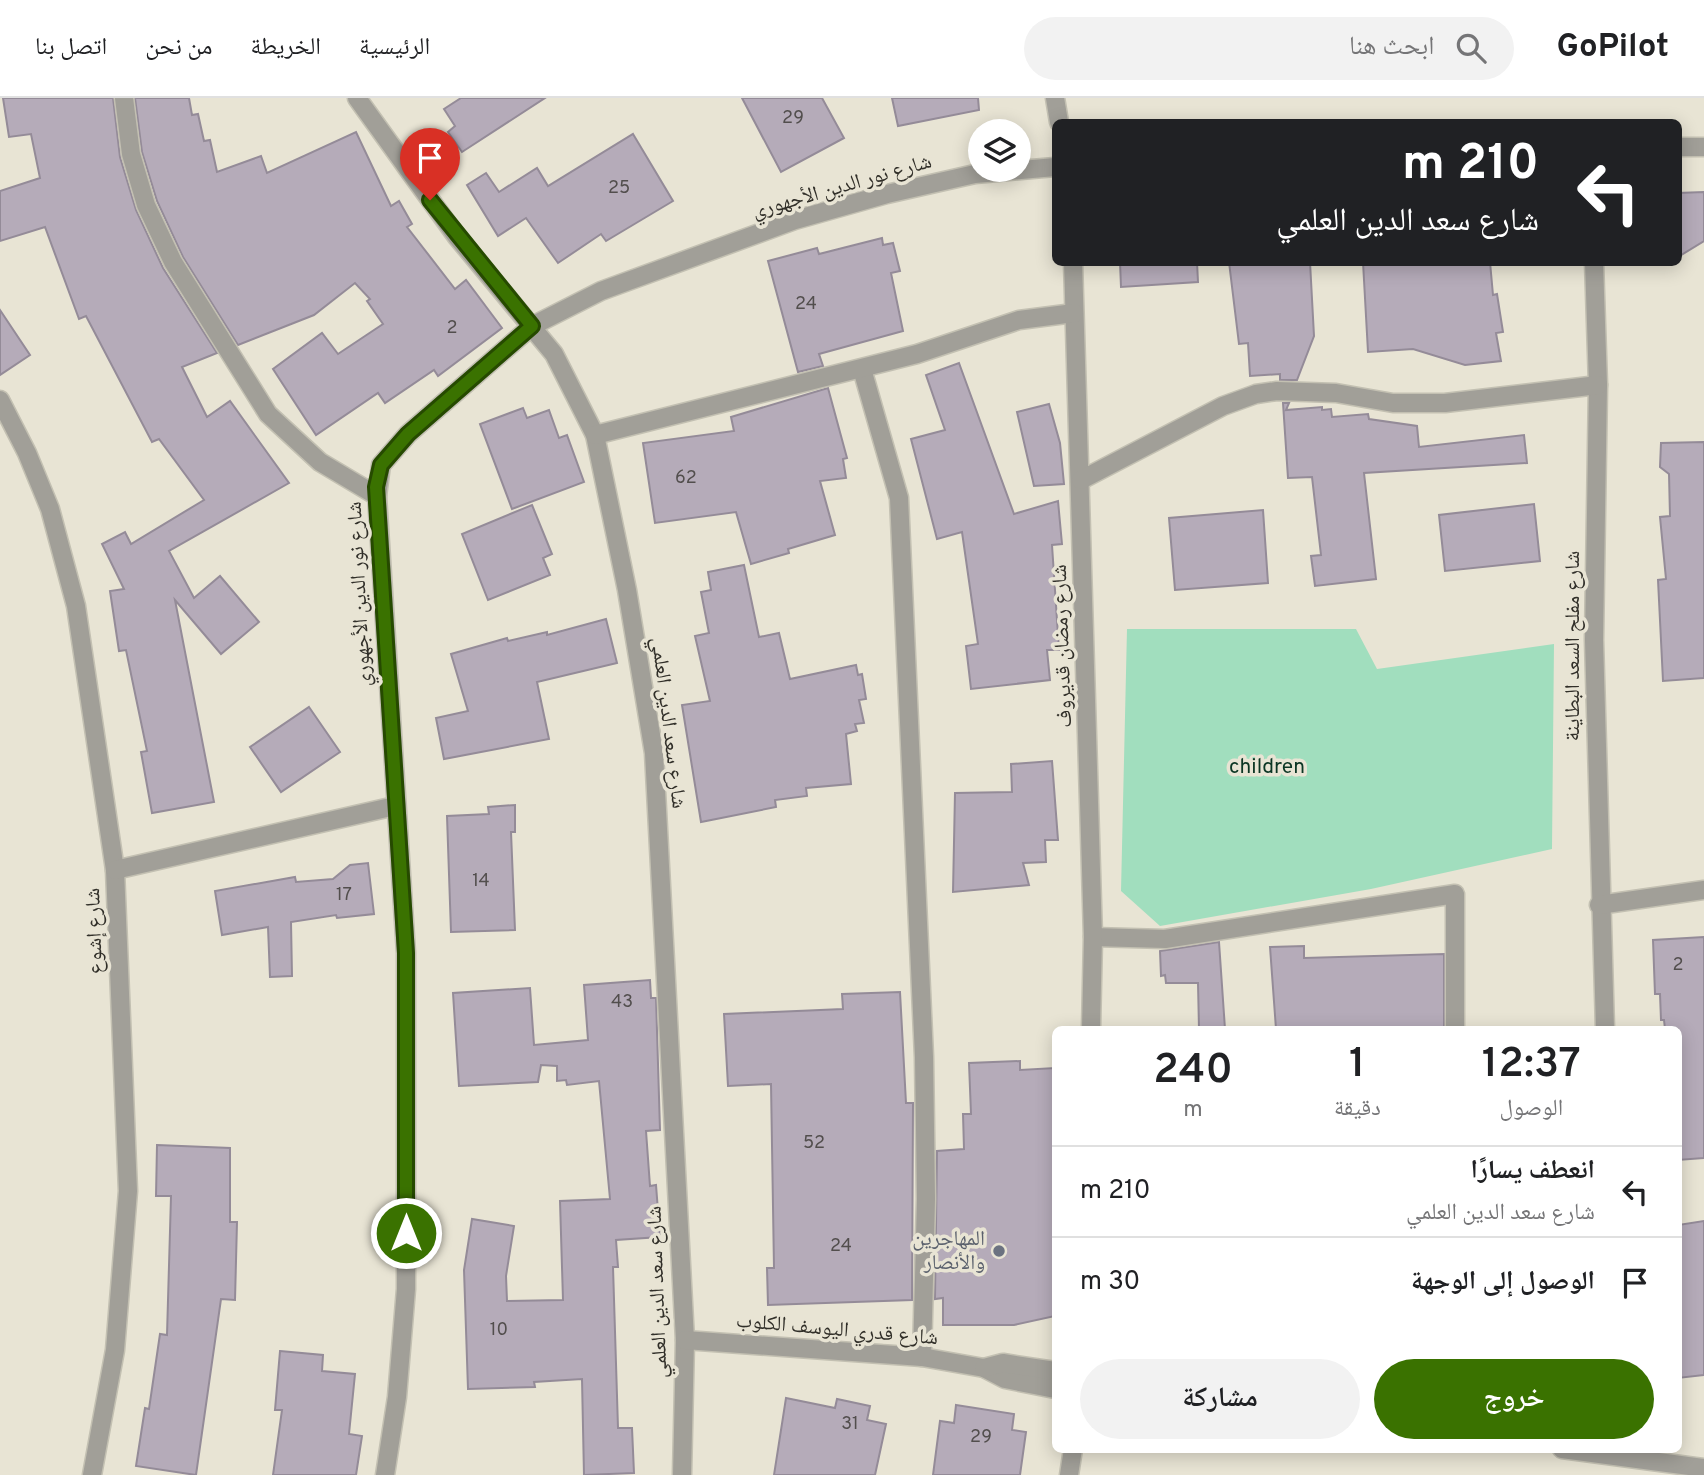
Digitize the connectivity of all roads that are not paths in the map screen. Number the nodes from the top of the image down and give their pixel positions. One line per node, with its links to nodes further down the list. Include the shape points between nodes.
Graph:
1 (124, 98): 17 (street, via 131,154 146,205 173,262 268,414 320,462)
2 (357, 98): 11 (street, شارع سعد الدين العلمي, via 457,237)
3 (1055, 98): 4 (street)
4 (1058, 119)
5 (1704, 146): 6 (street)
6 (1682, 147)
7 (1052, 167): 11 (street, شارع نور الدين الأجهوري, via 975,174 795,220 601,291)
8 (1073, 266): 10 (street, شارع رمضان قديروف)
9 (1594, 266): 13 (street, شارع مفلح السعد البطاينة)
10 (1074, 313): 12 (street, via 1019,320); 16 (street, شارع رمضان قديروف)
11 (532, 326): 15 (street, شارع سعد الدين العلمي, via 554,354); 17 (street, شارع نور الدين الأجهوري, via 408,434 381,465)
12 (862, 369): 15 (street); 27 (street, via 899,498 925,1057)
13 (1598, 385): 16 (street, via 1445,403 1393,402 1336,393 1256,394 1223,406); 21 (street, شارع مفلح السعد البطاينة, via 1594,640)
14 (0, 400): 19 (street, شارع إشوع, via 50,509 76,606)
15 (595, 435): 26 (street, شارع سعد الدين العلمي, via 654,753)
16 (1081, 480): 22 (street, شارع رمضان قديروف)
17 (377, 496): 18 (street, شارع نور الدين الأجهوري)
18 (395, 806): 19 (street); 35 (street, شارع نور الدين الأجهوري, via 406,953 406,1289)
19 (115, 870): 34 (street, شارع إشوع, via 128,1191 115,1350)
20 (1704, 890): 21 (street)
21 (1599, 905): 25 (street, شارع مفلح السعد البطاينة)
22 (1093, 937): 23 (street, شارع رمضان قديروف); 24 (street, via 1166,939 1455,894)
23 (1091, 1026)
24 (1455, 1026)
25 (1605, 1026)
26 (685, 1340): 27 (street, شارع قدري اليوسف الكلوب); 36 (street, شارع سعد الدين العلمي)
27 (922, 1357): 28 (street, شارع قدري اليوسف الكلوب)
28 (984, 1368): 29 (street, شارع قدري اليوسف الكلوب, via 1003,1363); 30 (street, شارع قدري اليوسف الكلوب, via 1005,1379)
29 (1052, 1371)
30 (1052, 1388)
31 (1072, 1453): 37 (street)
32 (1624, 1453): 33 (street)
33 (1704, 1468)
34 (92, 1475)
35 (385, 1475)
36 (682, 1475)
37 (1069, 1475)

